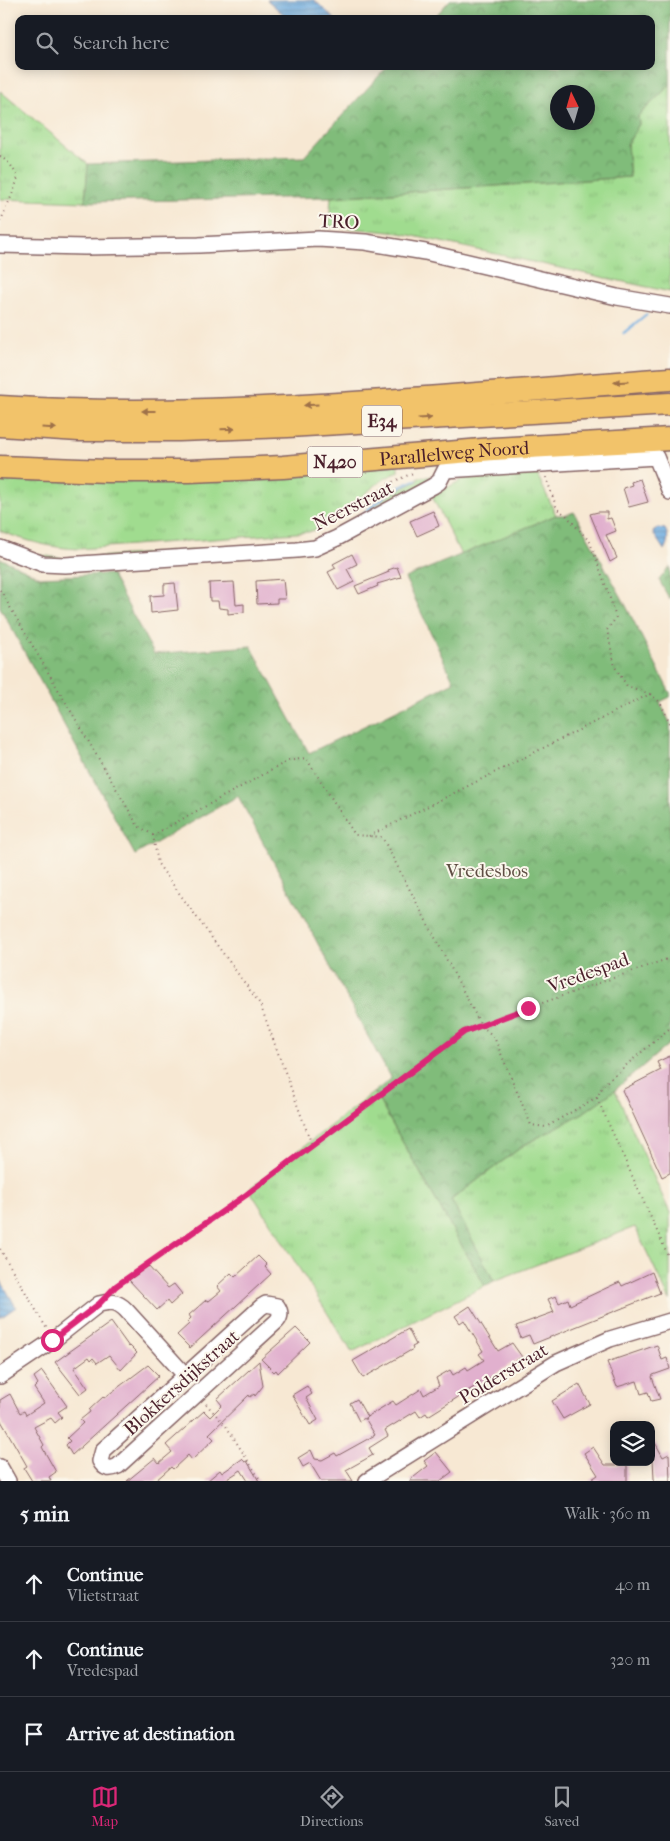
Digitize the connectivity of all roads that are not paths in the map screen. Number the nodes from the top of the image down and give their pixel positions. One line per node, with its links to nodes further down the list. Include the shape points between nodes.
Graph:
1 (0, 245): 2 (street, TRO, via 85,247 318,239 365,242 425,252)
2 (670, 306)
3 (670, 378): 5 (highway, E34, one-way to 5, via 241,409 117,411)
4 (670, 404): 6 (highway, E34, one-way to 4, via 79,430 179,430)
5 (0, 407)
6 (0, 425)
7 (670, 429): 9 (highway, Parallelweg Noord / N420, via 207,459 92,460)
8 (670, 439): 10 (highway, Parallelweg Noord / N420, via 283,467 107,471)
9 (0, 456)
10 (0, 467)
11 (670, 492): 12 (street, Neerstraat, via 656,457 445,470 433,486 315,548 65,565 43,564)
12 (0, 548)
13 (670, 1321): 16 (street, Polderstraat, via 610,1339 556,1364)
14 (185, 1375): 14 (street, Blokkersdijkstraat, via 261,1307 266,1304 277,1306 280,1311 277,1322 118,1466 113,1469 102,1466 103,1450); 15 (street, Blokkersdijkstraat, via 122,1305 108,1301 99,1304)
15 (0, 1376)
16 (367, 1481)

